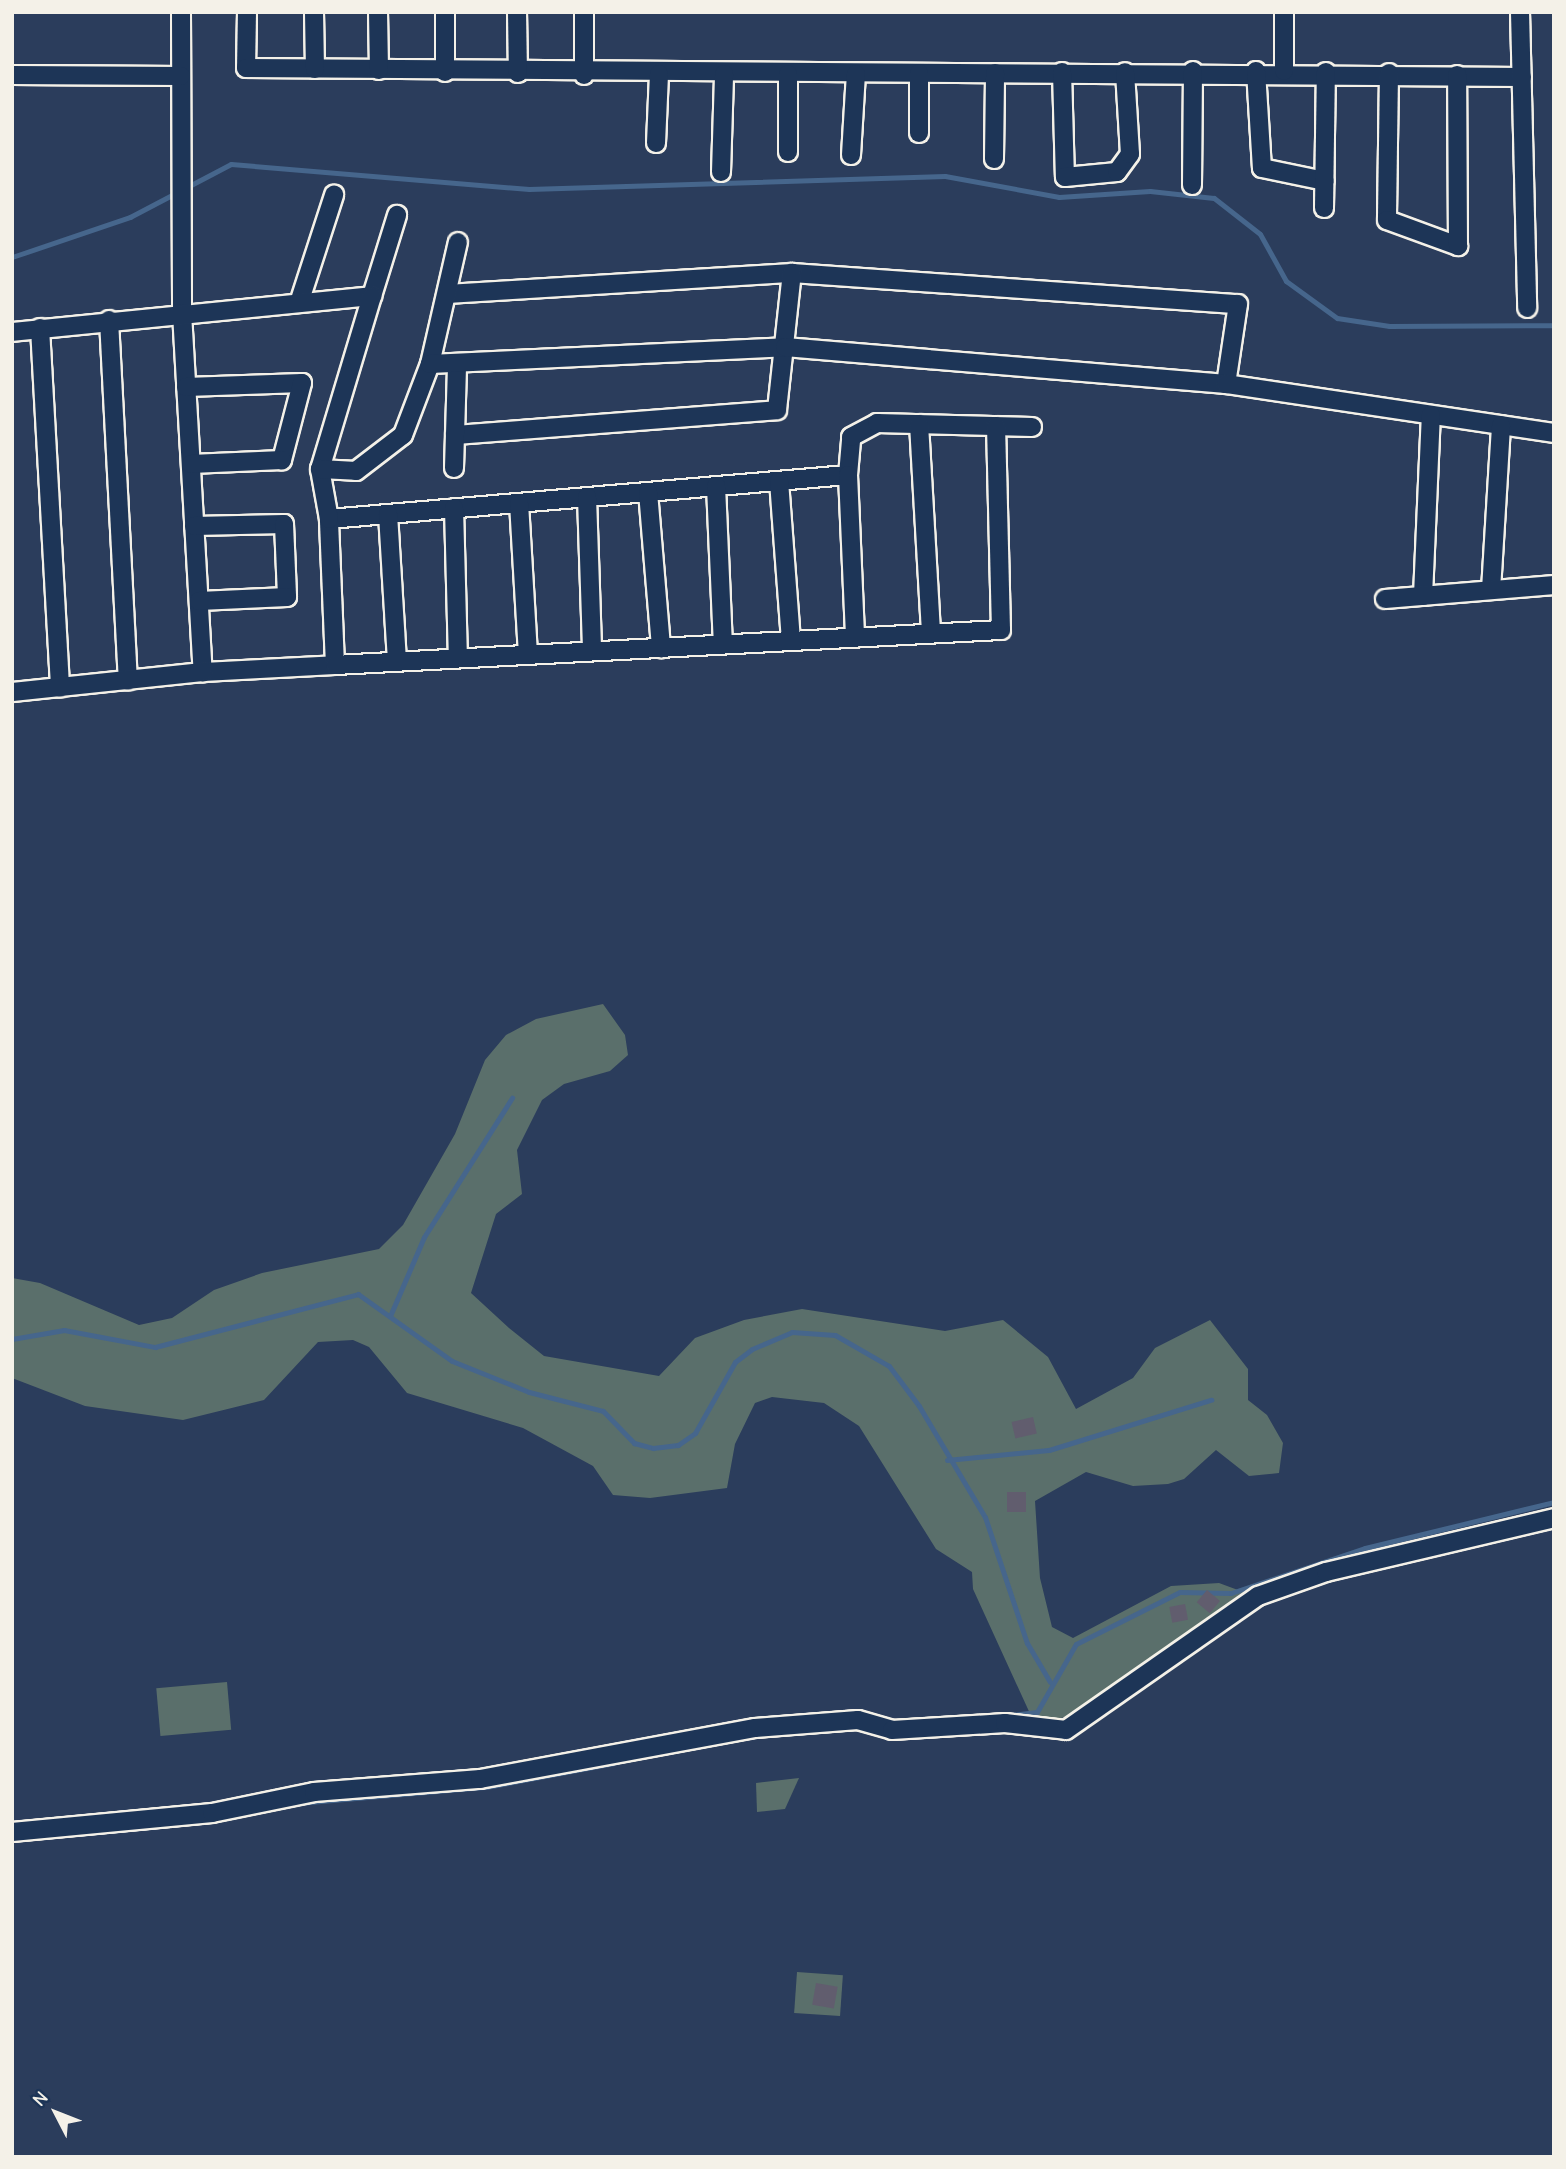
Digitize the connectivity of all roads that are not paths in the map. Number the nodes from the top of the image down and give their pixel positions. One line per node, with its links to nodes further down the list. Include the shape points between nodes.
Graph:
1 (181, 12): 30 (street)
2 (247, 12): 10 (street, via 246,68)
3 (314, 12): 10 (street)
4 (378, 12): 11 (street)
5 (444, 12): 15 (street)
6 (517, 12): 19 (street)
7 (584, 12): 27 (street)
8 (1284, 12): 14 (street)
9 (1520, 12): 31 (street)
10 (315, 69): 11 (street)
11 (379, 70): 15 (street)
12 (1193, 71): 13 (street); 17 (street); 39 (street)
13 (1256, 71): 14 (street); 38 (street, via 1262,168)
14 (1284, 71): 18 (street)
15 (445, 72): 19 (street)
16 (1062, 72): 17 (street); 17 (street, via 1065,177 1117,172 1130,155); 21 (street)
17 (1125, 72)
18 (1326, 72): 22 (street); 38 (street)
19 (518, 73): 27 (street)
20 (919, 73): 21 (street); 25 (street); 32 (street)
21 (995, 73): 36 (street)
22 (1389, 73): 29 (street); 29 (street, via 1387,220 1458,246)
23 (724, 74): 24 (street); 28 (street); 37 (street)
24 (788, 74): 25 (street); 34 (street)
25 (856, 74): 35 (street)
26 (12, 75): 30 (street)
27 (584, 75): 28 (street)
28 (659, 75): 33 (street)
29 (1457, 75): 31 (street)
30 (181, 76): 49 (street)
31 (1522, 77): 48 (street)
32 (919, 133)
33 (656, 143)
34 (788, 152)
35 (851, 155)
36 (994, 159)
37 (721, 172)
38 (1325, 181): 41 (street)
39 (1192, 185)
40 (334, 195): 47 (street)
41 (1324, 208)
42 (397, 215): 46 (street)
43 (458, 242): 45 (street)
44 (792, 273): 45 (street); 53 (street); 56 (street, via 1238,304)
45 (447, 294): 55 (street)
46 (372, 296): 47 (street); 67 (street)
47 (299, 303): 49 (street)
48 (1527, 308)
49 (182, 313): 50 (street); 57 (street)
50 (109, 320): 51 (street); 94 (street)
51 (40, 328): 52 (street); 95 (street)
52 (12, 332)
53 (785, 347): 54 (street); 56 (street); 64 (street, via 777,410)
54 (457, 364): 55 (street); 64 (street)
55 (430, 365): 67 (street, via 403,435 356,471)
56 (1226, 384): 58 (street)
57 (186, 387): 65 (street); 65 (street, via 302,383 282,460)
58 (1431, 415): 60 (street); 80 (street)
59 (919, 424): 61 (street); 68 (street, via 863,426 847,446); 83 (street)
60 (1501, 425): 63 (street); 79 (street)
61 (996, 426): 62 (street); 83 (street, via 1001,630)
62 (1032, 427)
63 (1554, 433)
64 (455, 435): 66 (street)
65 (191, 464): 77 (street)
66 (454, 468)
67 (320, 469): 76 (street)
68 (848, 475): 69 (street); 84 (street)
69 (779, 481): 70 (street); 85 (street)
70 (716, 486): 71 (street); 86 (street)
71 (648, 492): 72 (street); 87 (street)
72 (587, 497): 73 (street); 88 (street)
73 (519, 503): 74 (street); 89 (street)
74 (454, 509): 75 (street); 90 (street)
75 (388, 514): 76 (street); 91 (street)
76 (329, 519): 92 (street)
77 (194, 526): 82 (street); 82 (street, via 284,524 287,597)
78 (1554, 585): 79 (street)
79 (1491, 590): 80 (street)
80 (1423, 596): 81 (street)
81 (1385, 599)
82 (199, 601): 93 (street)
83 (931, 634): 84 (street)
84 (855, 638): 85 (street)
85 (790, 641): 86 (street)
86 (723, 645): 87 (street)
87 (661, 648): 88 (street)
88 (592, 651): 89 (street)
89 (528, 655): 90 (street)
90 (458, 658): 91 (street)
91 (397, 662): 92 (street)
92 (335, 665): 93 (street)
93 (203, 672): 94 (street)
94 (128, 680): 95 (street)
95 (60, 687): 96 (street)
96 (12, 692)
97 (1554, 1518): 98 (street, via 1326,1572 1258,1596 1066,1730 1004,1723 892,1730 858,1720 782,1726 467,1780 314,1792 212,1813)
98 (12, 1832)

